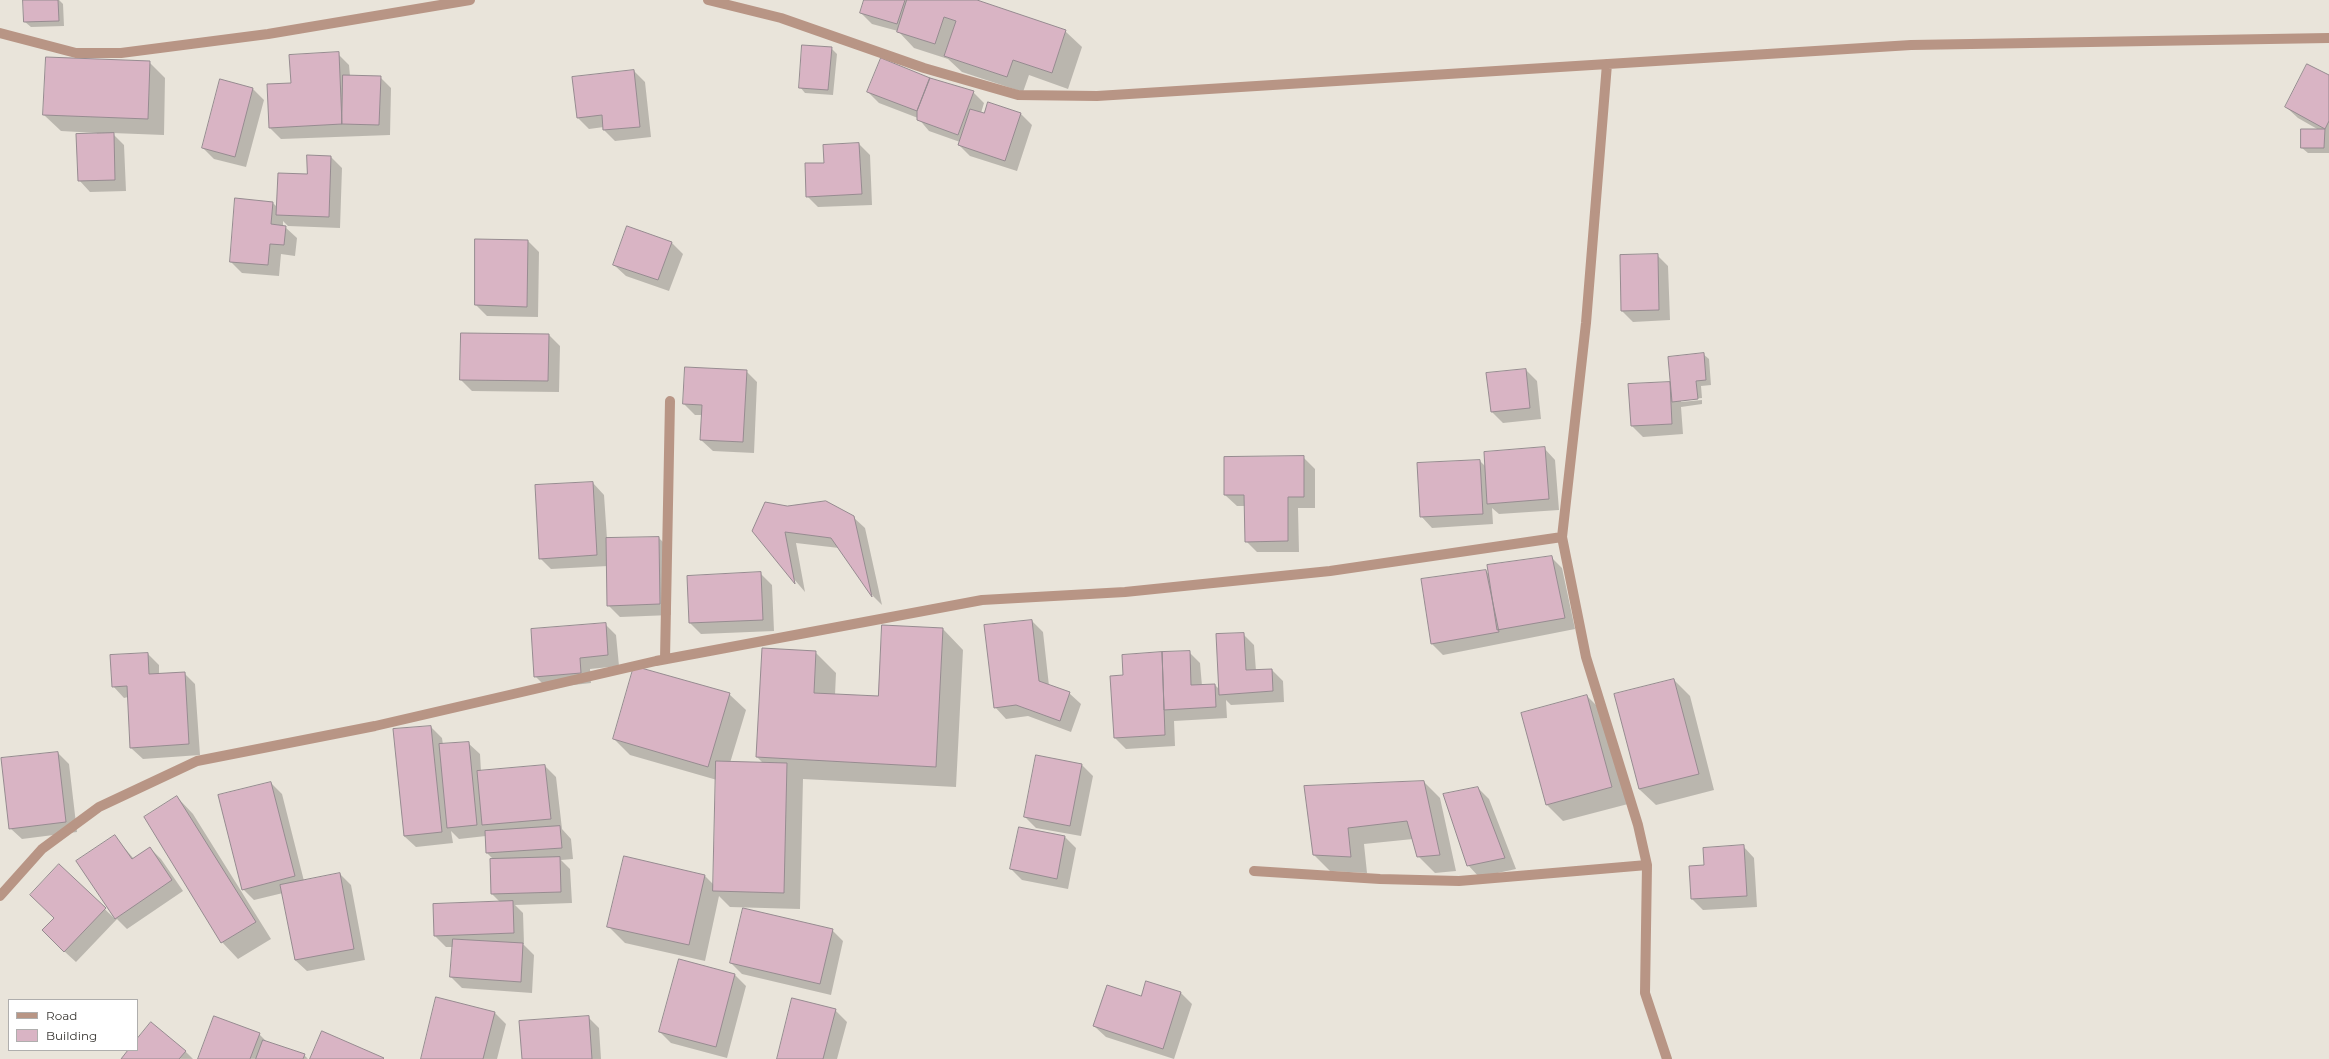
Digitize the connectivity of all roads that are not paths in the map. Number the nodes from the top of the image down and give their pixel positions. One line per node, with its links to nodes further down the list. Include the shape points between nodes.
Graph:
1 (470, 0): 4 (street, via 268,34 120,53 76,53)
2 (708, 0): 3 (street)
3 (734, 3): 6 (street, via 924,68 1018,95 1097,96)
4 (0, 33)
5 (2329, 38): 6 (street, via 1910,45)
6 (1607, 64): 8 (street, via 1586,323)
7 (670, 401): 9 (street)
8 (1562, 537): 9 (street, via 1330,571 1125,592 982,600); 10 (street, via 1586,657 1638,825)
9 (665, 659): 12 (street, via 375,726 197,761 99,807 42,850)
10 (1647, 865): 11 (street, via 1459,881); 13 (street, via 1645,993)
11 (1254, 871)
12 (0, 896)
13 (1667, 1059)

